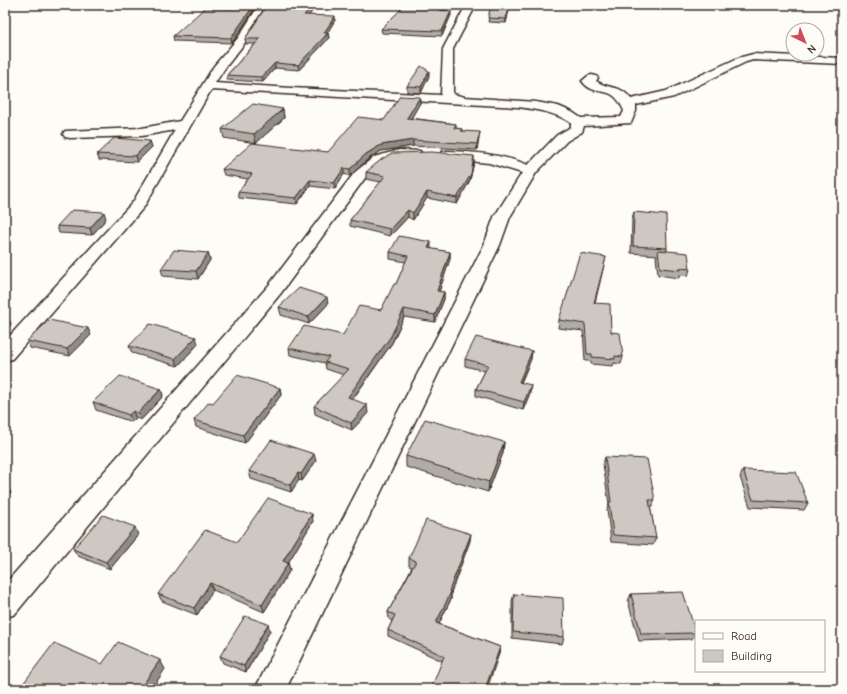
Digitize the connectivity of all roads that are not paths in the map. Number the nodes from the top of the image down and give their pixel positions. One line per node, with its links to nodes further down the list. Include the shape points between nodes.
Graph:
1 (471, 5): 6 (street, via 448,49 448,95)
2 (262, 7): 5 (street, via 242,40 220,66)
3 (842, 61): 7 (street, via 754,57 742,60 670,94 631,103)
4 (592, 78): 7 (street, via 588,81 592,84 620,92)
5 (208, 86): 6 (street); 9 (street)
6 (451, 99): 8 (street, via 550,109 572,116)
7 (629, 108): 8 (street, via 626,120)
8 (578, 122): 11 (street, via 577,129 562,138)
9 (184, 124): 10 (street, via 142,132); 12 (street, via 139,204)
10 (70, 134)
11 (530, 171): 13 (street, via 511,162 460,156 400,153 388,155 374,162 360,175 275,290); 14 (street, via 502,217 492,245)
12 (5, 354)
13 (5, 606)
14 (270, 689)

